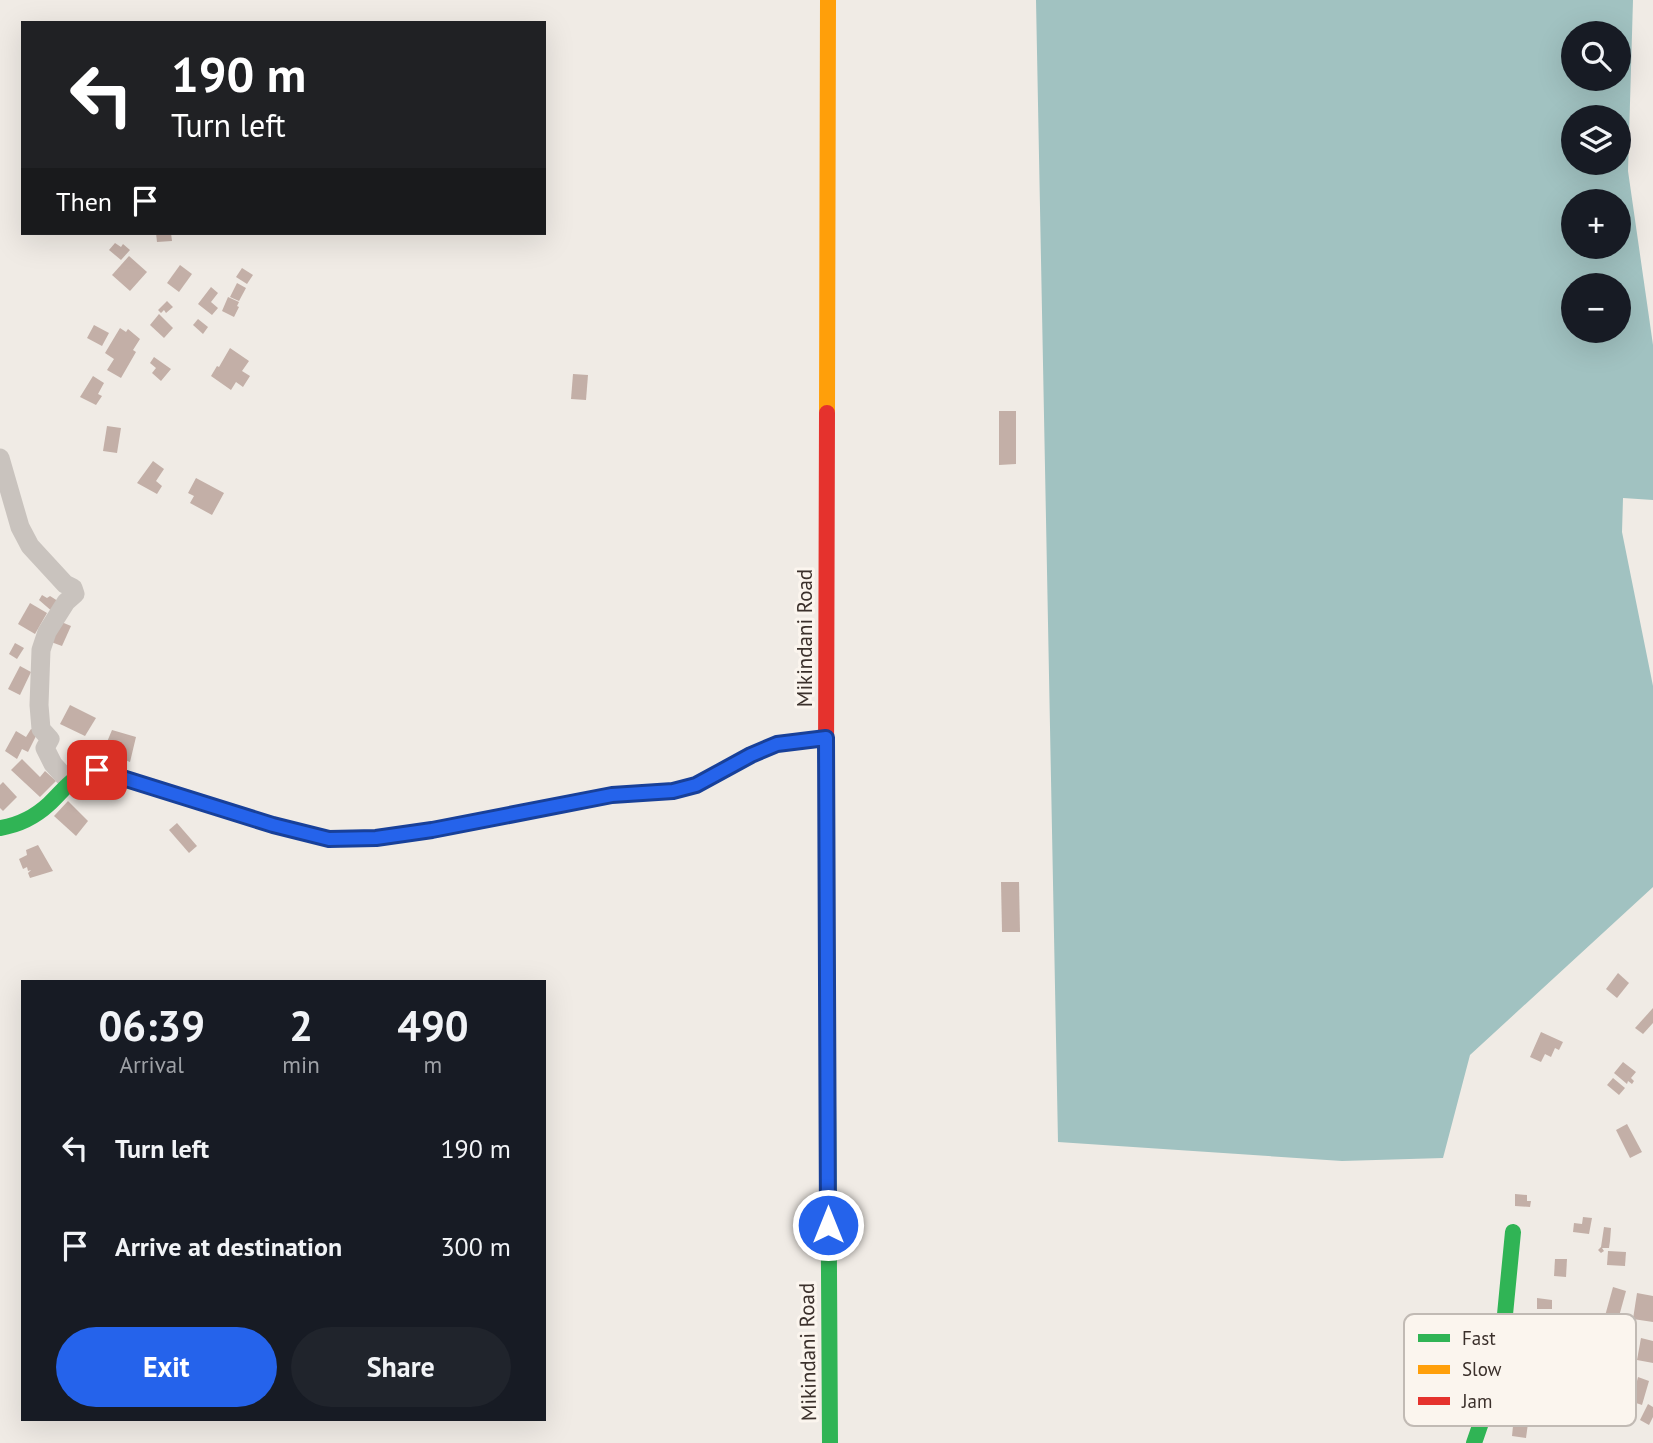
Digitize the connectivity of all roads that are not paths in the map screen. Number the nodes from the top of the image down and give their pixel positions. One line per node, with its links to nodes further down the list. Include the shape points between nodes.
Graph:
1 (828, 0): 3 (main road, Mikindani Road)
2 (0, 458): 4 (street, via 30,546 75,594 43,641 38,682 41,729 50,739 45,748)
3 (826, 738): 4 (main road, via 777,744 696,785 673,791 612,795 376,838 329,839 295,831 97,770); 9 (main road, Mikindani Road)
4 (70, 782): 5 (main road, via 32,819)
5 (0, 828)
6 (1513, 1231): 7 (main road)
7 (1505, 1314)
8 (1480, 1426): 10 (main road)
9 (830, 1443)
10 (1474, 1443)

